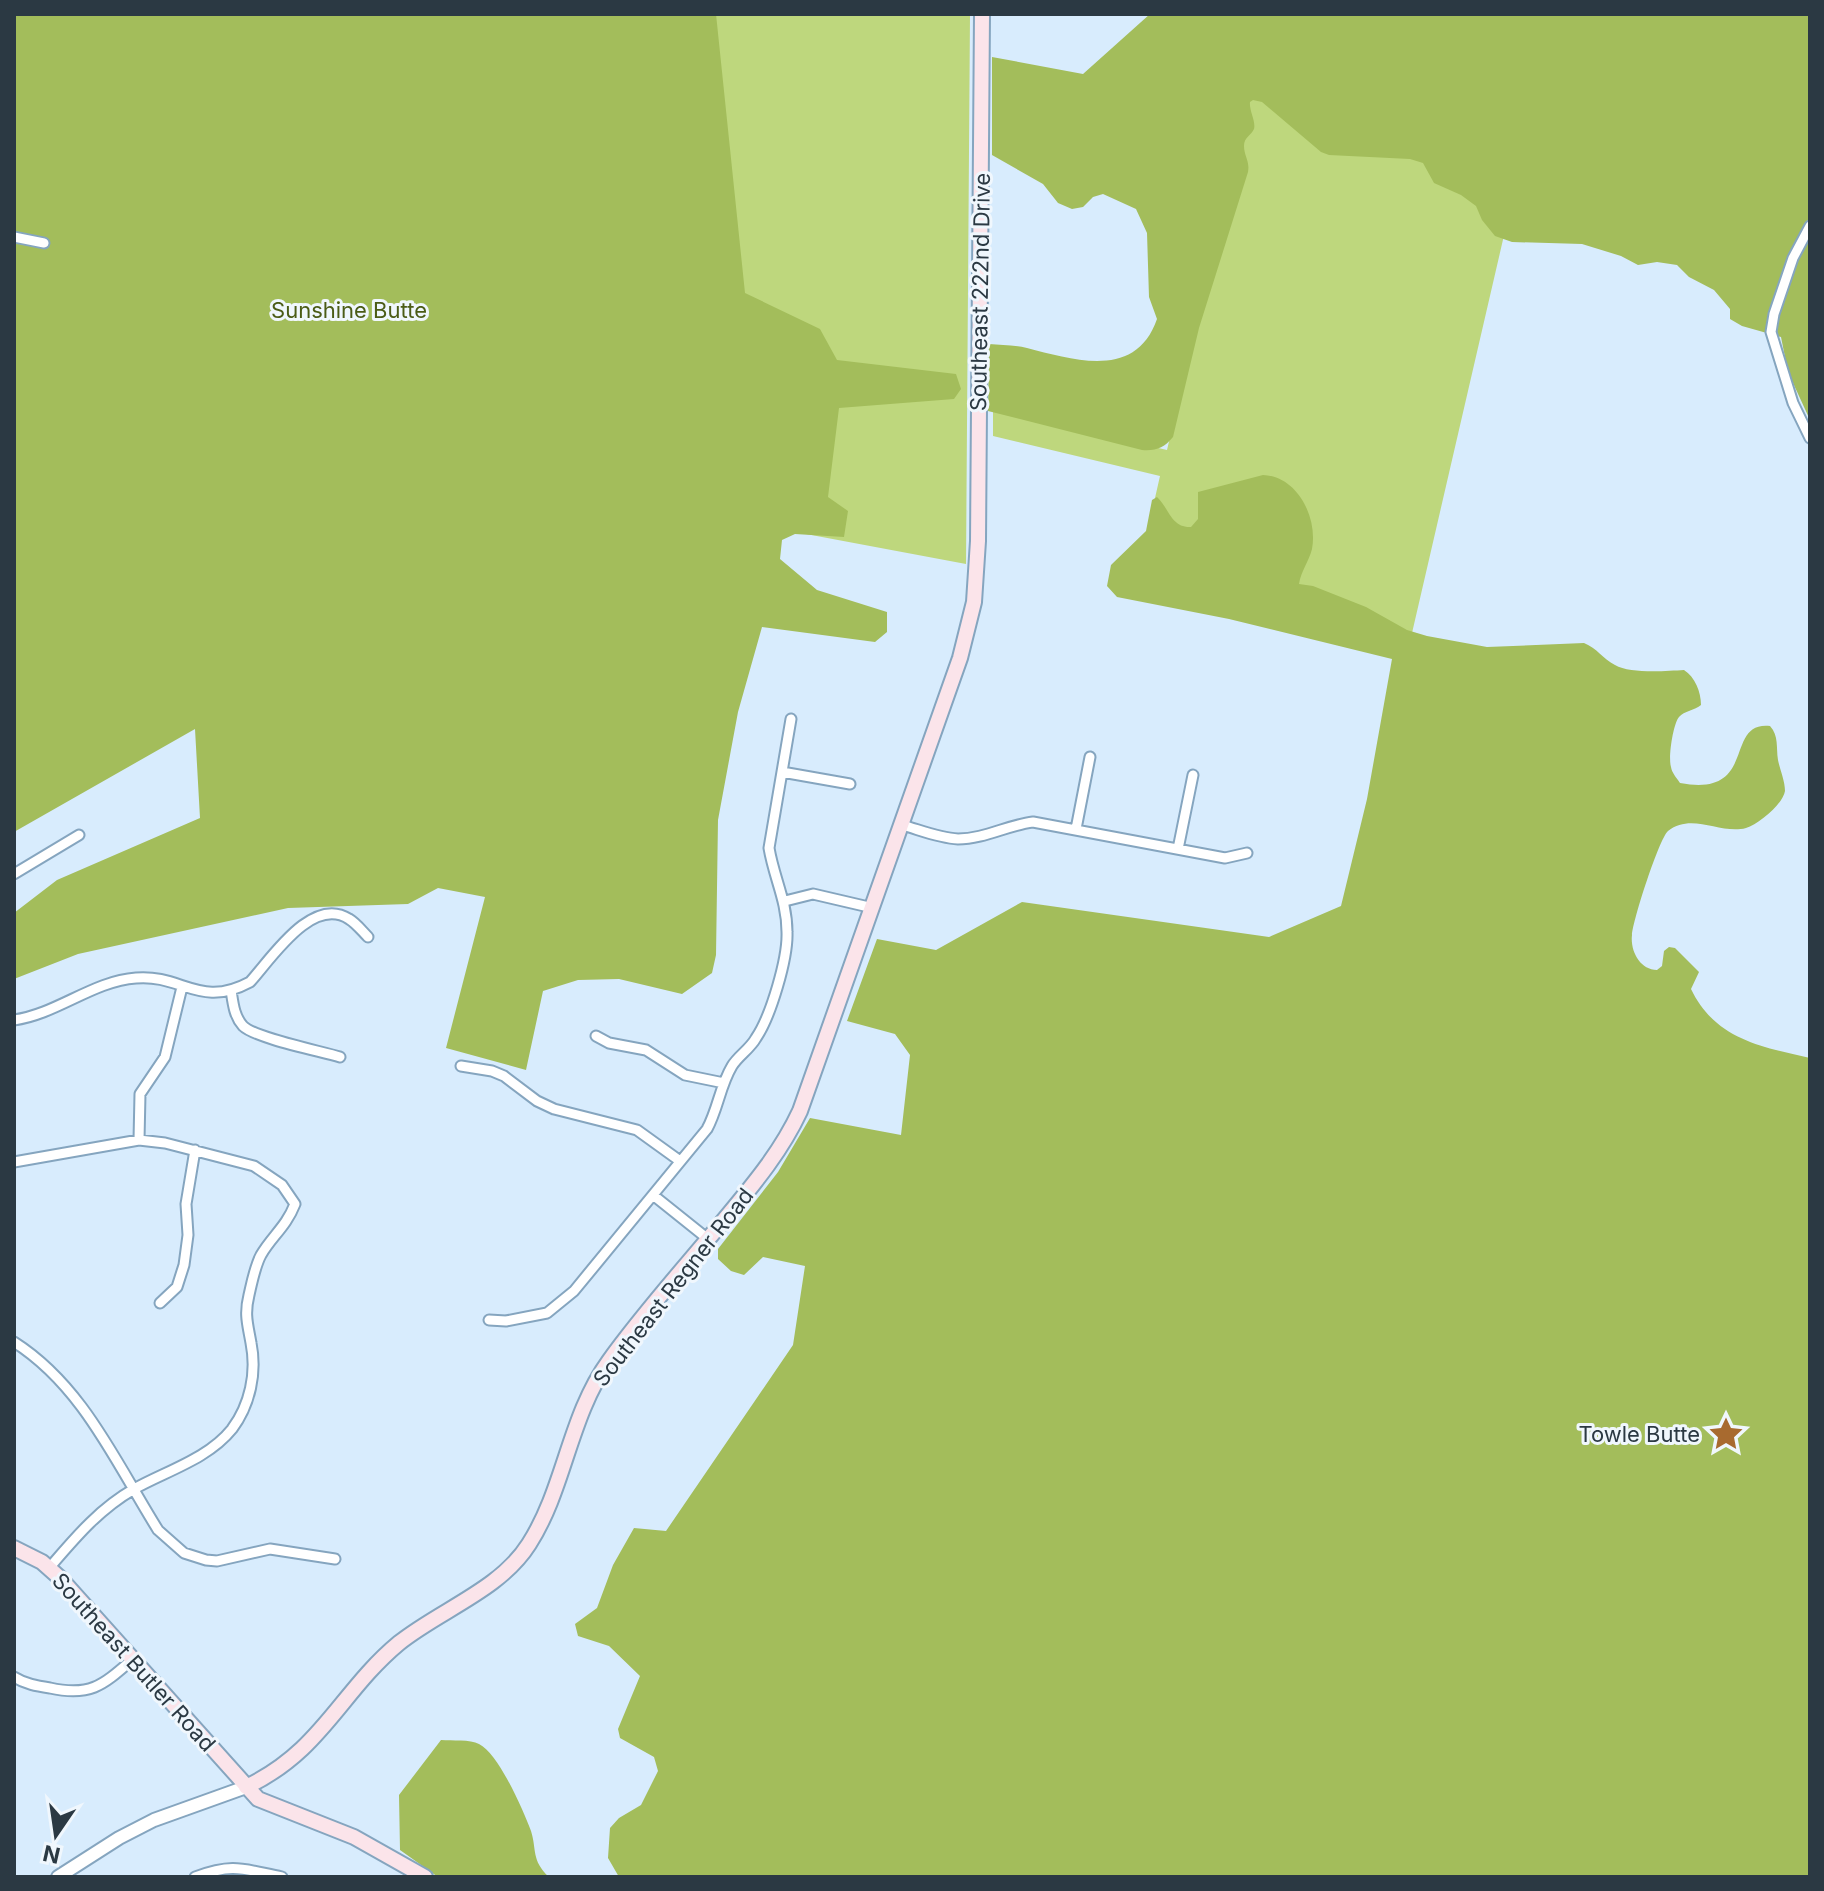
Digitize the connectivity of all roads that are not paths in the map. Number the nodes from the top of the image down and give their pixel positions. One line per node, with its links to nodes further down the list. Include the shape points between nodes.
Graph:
1 (982, 14): 6 (main road, Southeast 222nd Drive)
2 (1810, 226): 5 (street, via 1793,258 1771,332)
3 (14, 237): 4 (street)
4 (44, 243)
5 (1810, 438)
6 (978, 570): 12 (main road, Southeast Regner Road, via 960,658)
7 (791, 719): 9 (street)
8 (1090, 757): 13 (street)
9 (782, 772): 11 (street); 18 (street, via 769,848)
10 (1193, 775): 15 (street)
11 (850, 784)
12 (902, 825): 13 (street, via 960,839 1033,822); 19 (main road, Southeast Regner Road)
13 (1076, 829): 15 (street)
14 (79, 835): 17 (street)
15 (1178, 849): 16 (street, via 1225,858)
16 (1247, 853)
17 (14, 874)
18 (785, 901): 19 (street, via 813,894); 27 (street, via 784,963 764,1023)
19 (873, 908): 33 (main road, Southeast Regner Road, via 793,1127 773,1160)
20 (368, 937): 22 (street, via 342,915 322,915 300,926 250,982)
21 (182, 987): 22 (street, via 207,993); 23 (street, via 138,977); 28 (street, via 165,1057 140,1094)
22 (231, 990): 25 (street, via 245,1028)
23 (14, 1020)
24 (596, 1036): 27 (street, via 646,1050 685,1075)
25 (340, 1057)
26 (461, 1066): 30 (street, via 504,1076 554,1109 637,1130)
27 (724, 1083): 30 (street, via 717,1112)
28 (139, 1140): 29 (street); 31 (street)
29 (195, 1150): 34 (street, via 184,1265 177,1287); 37 (street, via 254,1166 282,1185 295,1204 261,1254 248,1299 252,1384 244,1410 217,1445)
30 (680, 1161): 32 (street)
31 (14, 1162)
32 (653, 1195): 33 (street); 35 (street, via 548,1318)
33 (708, 1239): 43 (main road, Southeast Regner Road, via 599,1375 543,1518 519,1557 399,1644 300,1753)
34 (160, 1303)
35 (489, 1320)
36 (14, 1342): 37 (street, via 60,1378 85,1409)
37 (133, 1490): 39 (street, via 168,1542 195,1557 217,1561 270,1549); 40 (street, via 94,1518)
38 (14, 1548): 40 (main road, Southeast Butler Road)
39 (335, 1559)
40 (50, 1567): 41 (main road, Southeast Butler Road)
41 (133, 1659): 42 (street, via 93,1689 79,1692); 43 (main road, Southeast Butler Road)
42 (14, 1677)
43 (246, 1787): 44 (street, Southeast Regner Road, via 154,1820); 47 (main road, Southeast Butler Road, via 258,1799 354,1837)
44 (58, 1877)
45 (195, 1877): 46 (street, via 223,1867)
46 (282, 1877)
47 (425, 1877)

